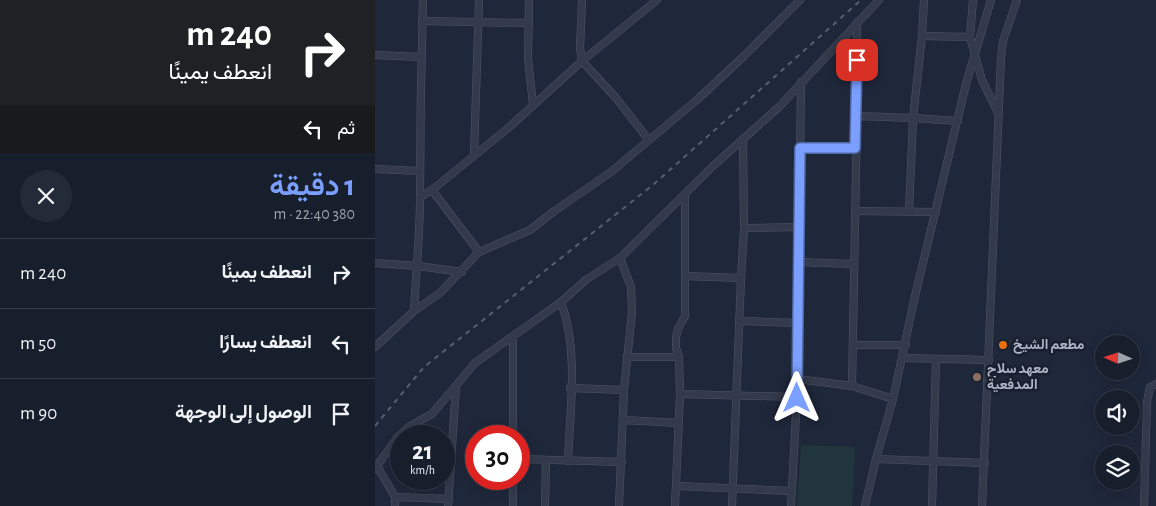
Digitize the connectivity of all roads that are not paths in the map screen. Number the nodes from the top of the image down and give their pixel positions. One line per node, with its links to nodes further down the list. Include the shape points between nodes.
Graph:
1 (423, 0): 13 (street)
2 (479, 0): 14 (street)
3 (529, 0): 15 (street)
4 (582, 0): 22 (street)
5 (657, 0): 22 (street)
6 (800, 0): 12 (street)
7 (879, 0): 16 (street)
8 (924, 0): 17 (street)
9 (973, 0): 18 (street)
10 (991, 0): 19 (street)
11 (1017, 0): 25 (street, via 1003,41)
12 (791, 3): 29 (street, via 744,56)
13 (422, 21): 14 (street); 21 (street)
14 (478, 22): 15 (street); 33 (street)
15 (529, 23): 24 (street, via 528,59)
16 (857, 23): 23 (street); 26 (street)
17 (922, 36): 18 (street); 27 (street)
18 (969, 37): 19 (street)
19 (975, 53): 25 (street, via 982,80); 28 (street)
20 (375, 55): 21 (street)
21 (421, 57): 35 (street)
22 (582, 60): 24 (street); 29 (street)
23 (801, 82): 30 (street); 31 (street)
24 (533, 104): 33 (street)
25 (998, 114): 65 (street)
26 (857, 116): 27 (street); 32 (street)
27 (913, 118): 28 (street); 40 (street)
28 (958, 122): 41 (street)
29 (648, 139): 44 (street, via 611,172 530,230)
30 (743, 139): 37 (street); 43 (street)
31 (800, 148): 32 (street); 42 (street)
32 (855, 148): 39 (street)
33 (474, 155): 36 (street)
34 (375, 169): 35 (street)
35 (419, 171): 38 (street)
36 (432, 190): 38 (street); 44 (street)
37 (685, 195): 45 (street); 51 (street)
38 (420, 197): 49 (street)
39 (855, 211): 40 (street); 48 (street)
40 (909, 212): 41 (street)
41 (936, 212): 60 (street)
42 (799, 227): 43 (street); 46 (street)
43 (744, 228): 52 (street)
44 (479, 252): 50 (street)
45 (620, 258): 53 (street, via 587,279); 62 (street, via 631,286)
46 (798, 262): 48 (street); 56 (street)
47 (375, 263): 49 (street)
48 (854, 264): 59 (street)
49 (417, 266): 50 (street); 54 (street)
50 (462, 272): 54 (street, via 440,293)
51 (685, 276): 52 (street); 61 (street, via 685,316 676,336)
52 (741, 278): 55 (street)
53 (561, 302): 57 (street); 70 (street, via 571,342)
54 (413, 311): 58 (street)
55 (739, 321): 56 (street); 73 (street)
56 (797, 323): 66 (street)
57 (513, 337): 68 (street, via 475,363); 78 (street)
58 (376, 345)
59 (853, 345): 60 (street); 69 (street)
60 (906, 345): 63 (street)
61 (679, 357): 62 (street); 72 (street)
62 (627, 358): 71 (street)
63 (902, 358): 64 (street); 75 (street)
64 (936, 359): 65 (street); 83 (street)
65 (989, 360): 85 (street)
66 (797, 379): 69 (street); 74 (street)
67 (1156, 384): 103 (street, via 1151,387 1147,402)
68 (456, 386): 86 (street, via 432,414 397,438); 92 (street)
69 (852, 386): 75 (street)
70 (570, 388): 71 (street); 82 (street)
71 (624, 390): 76 (street)
72 (680, 394): 73 (street); 77 (street)
73 (737, 394): 74 (street); 88 (street)
74 (797, 398): 90 (street)
75 (893, 399): 79 (street)
76 (623, 420): 77 (street); 84 (street)
77 (679, 423): 87 (street)
78 (513, 425)
79 (876, 459): 83 (street); 100 (street)
80 (530, 460): 81 (street)
81 (546, 460): 82 (street); 95 (street)
82 (567, 461): 84 (street)
83 (934, 461): 85 (street); 101 (street)
84 (622, 462): 96 (street)
85 (985, 463): 102 (street)
86 (376, 468): 91 (street)
87 (677, 486): 88 (street); 97 (street)
88 (733, 489): 90 (street); 98 (street)
89 (513, 490): 94 (street)
90 (791, 491): 99 (street)
91 (395, 497): 92 (street); 93 (street)
92 (449, 503)
93 (395, 506)
94 (513, 506)
95 (545, 506)
96 (619, 506)
97 (675, 506)
98 (732, 506)
99 (791, 506)
100 (865, 506)
101 (932, 506)
102 (982, 506)
103 (1144, 506)

